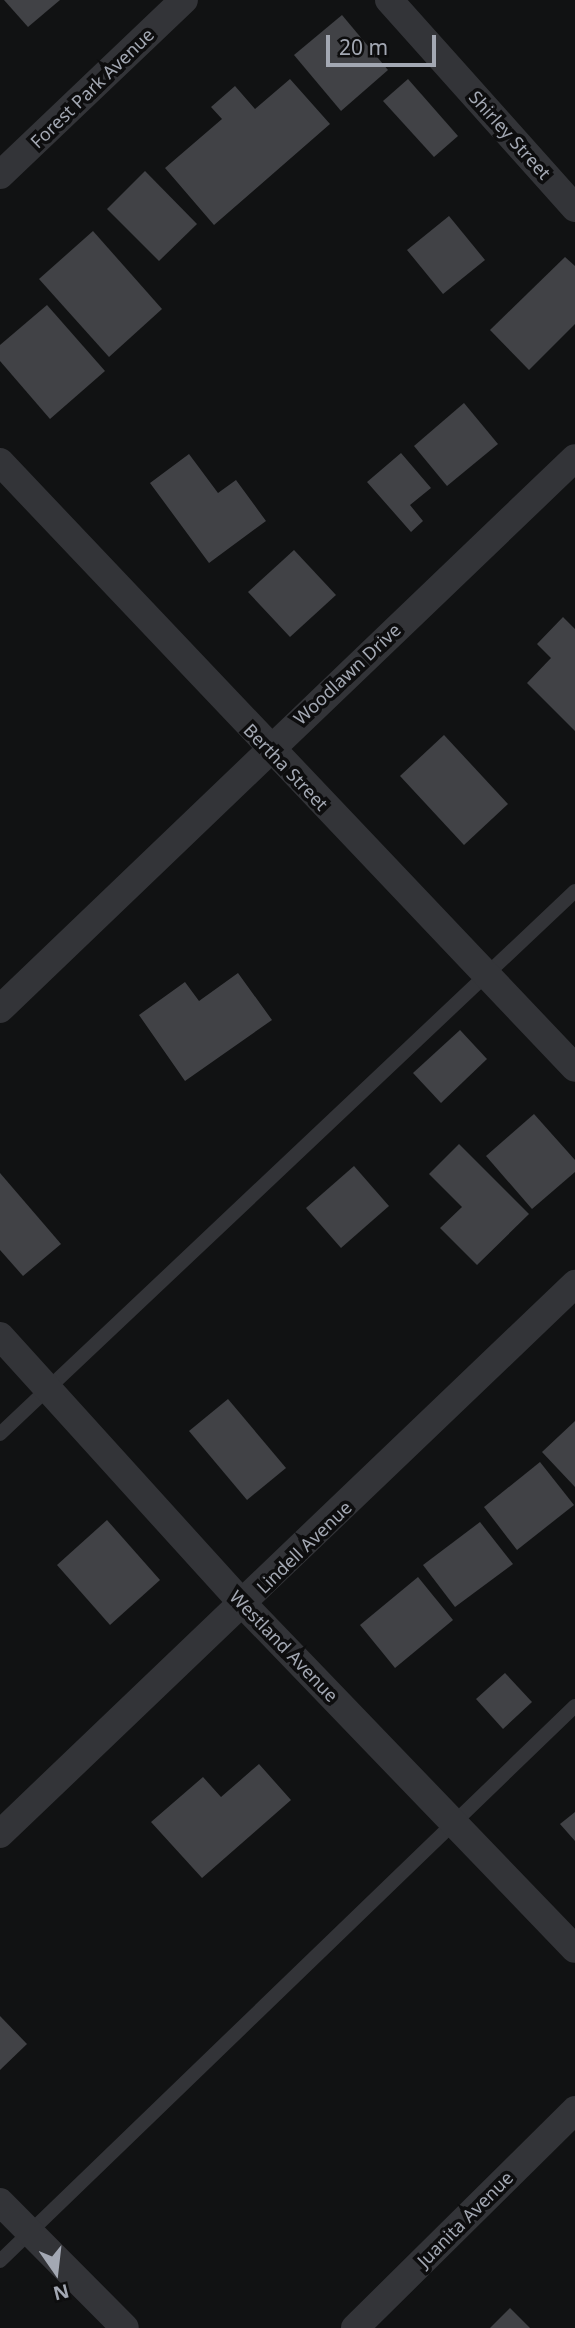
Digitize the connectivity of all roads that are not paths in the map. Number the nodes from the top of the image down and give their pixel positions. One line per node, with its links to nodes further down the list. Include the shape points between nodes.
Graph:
1 (184, 0): 3 (street, Forest Park Avenue)
2 (389, 0): 4 (street, Shirley Street)
3 (0, 175)
4 (575, 208)
5 (575, 458): 7 (street, Woodlawn Drive)
6 (0, 462): 7 (street, Bertha Street)
7 (268, 748): 9 (street, Bertha Street); 10 (street, Woodlawn Drive)
8 (575, 891): 9 (lane)
9 (487, 976): 11 (street, Bertha Street); 14 (lane)
10 (0, 1009)
11 (575, 1068)
12 (575, 1284): 16 (street, Lindell Avenue)
13 (0, 1336): 14 (street, Westland Avenue)
14 (48, 1388): 15 (lane); 16 (street, Westland Avenue)
15 (0, 1433)
16 (244, 1605): 18 (street, Westland Avenue); 19 (street, Lindell Avenue)
17 (575, 1706): 18 (lane)
18 (452, 1821): 20 (street, Westland Avenue); 23 (lane)
19 (0, 1834)
20 (575, 1949)
21 (575, 2110): 26 (street, Juanita Avenue)
22 (0, 2202): 23 (street)
23 (30, 2232): 24 (lane); 25 (street)
24 (0, 2261)
25 (125, 2328)
26 (355, 2328)

